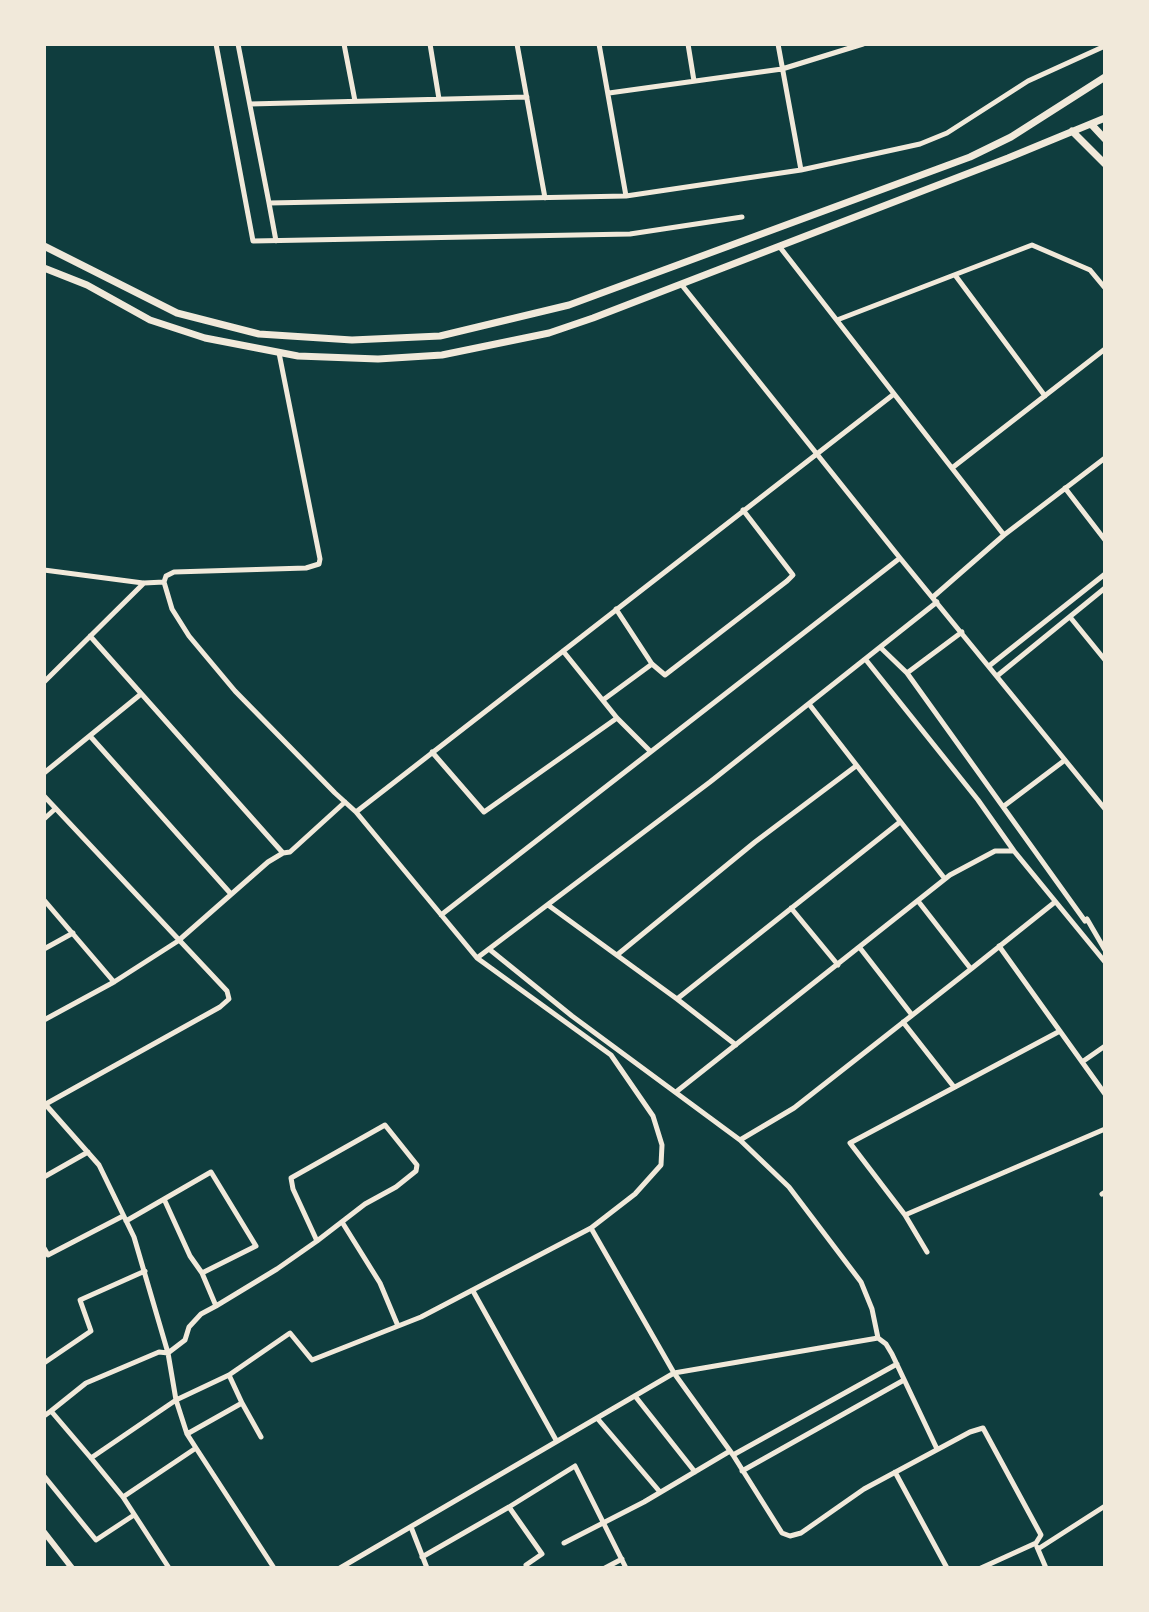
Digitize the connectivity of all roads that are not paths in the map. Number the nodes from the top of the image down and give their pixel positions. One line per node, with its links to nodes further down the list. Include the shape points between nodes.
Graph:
1 (216, 44): 29 (street, via 253,241)
2 (238, 44): 18 (street)
3 (344, 44): 17 (street)
4 (430, 44): 16 (street)
5 (517, 44): 15 (street)
6 (599, 44): 14 (street)
7 (688, 44): 13 (street)
8 (778, 44): 11 (street)
9 (863, 44): 11 (street)
10 (1105, 46): 24 (street, via 1028,81 947,133 920,144)
11 (782, 69): 13 (street); 24 (street)
12 (1105, 77): 30 (main road, via 970,157 569,305 440,336 352,340 259,334 177,313)
13 (694, 81): 14 (street)
14 (609, 93): 25 (street)
15 (527, 97): 16 (street); 26 (street)
16 (439, 99): 17 (street)
17 (355, 101): 18 (street)
18 (250, 104): 27 (street)
19 (1105, 118): 20 (main road)
20 (1091, 124): 21 (main road); 22 (main road)
21 (1072, 131): 23 (main road); 31 (main road)
22 (1105, 139)
23 (1105, 164)
24 (801, 170): 25 (street)
25 (626, 196): 26 (street)
26 (545, 198): 27 (street)
27 (269, 203): 29 (street)
28 (742, 217): 29 (street, via 630,234)
29 (276, 241)
30 (44, 246)
31 (779, 246): 34 (main road); 36 (street)
32 (44, 268): 38 (main road, via 150,320 205,338)
33 (955, 275): 35 (street, via 1032,245 1090,270); 36 (street); 40 (street)
34 (681, 284): 38 (main road, via 549,333 442,355 378,359); 41 (street)
35 (1105, 288)
36 (837, 320): 39 (street)
37 (1105, 349): 40 (street)
38 (279, 352): 51 (street, via 319,564 174,572)
39 (894, 394): 41 (street); 43 (street)
40 (1045, 396): 43 (street)
41 (817, 452): 45 (street); 48 (street)
42 (1105, 458): 44 (street)
43 (952, 468): 46 (street)
44 (1065, 488): 46 (street); 47 (street)
45 (743, 510): 55 (street); 63 (street, via 793,575 671,673 665,675)
46 (1004, 535): 54 (street)
47 (1105, 540)
48 (900, 558): 54 (street); 73 (street)
49 (44, 570): 52 (street)
50 (1105, 574): 64 (street)
51 (164, 582): 52 (street); 79 (street, via 172,609 189,636 235,691)
52 (144, 583): 58 (street)
53 (1105, 588): 56 (street)
54 (935, 600): 57 (street); 59 (street)
55 (616, 609): 60 (street); 63 (street)
56 (1070, 617): 62 (street); 66 (street)
57 (962, 632): 64 (street); 65 (street)
58 (90, 636): 67 (street); 68 (street)
59 (881, 648): 61 (street); 65 (street)
60 (563, 651): 69 (street); 74 (street)
61 (866, 660): 70 (street); 86 (street)
62 (1105, 660)
63 (652, 664): 69 (street)
64 (989, 666): 66 (street)
65 (907, 673): 80 (street)
66 (997, 676): 75 (street)
67 (44, 682)
68 (141, 694): 72 (street); 87 (street)
69 (603, 700): 71 (street)
70 (809, 704): 76 (street); 93 (street)
71 (617, 718): 73 (street); 74 (street, via 484,812)
72 (90, 736): 77 (street); 89 (street)
73 (650, 751): 95 (street)
74 (432, 752): 83 (street)
75 (1065, 760): 80 (street); 82 (street)
76 (856, 766): 85 (street); 103 (street)
77 (44, 773)
78 (44, 796): 81 (street)
79 (345, 802): 83 (street); 87 (street)
80 (1004, 806): 102 (street)
81 (55, 809): 84 (street); 97 (street)
82 (1105, 809)
83 (356, 812): 95 (street)
84 (44, 819)
85 (900, 822): 88 (street); 94 (street)
86 (1014, 851): 88 (street, via 995,851); 92 (street)
87 (283, 853): 89 (street)
88 (945, 879): 91 (street)
89 (231, 894): 97 (street)
90 (44, 900): 96 (street)
91 (918, 901): 99 (street); 107 (street)
92 (1055, 902): 98 (street); 105 (street)
93 (548, 905): 101 (street); 103 (street)
94 (791, 908): 106 (street); 109 (street)
95 (441, 915): 104 (street)
96 (73, 933): 100 (street); 108 (street)
97 (178, 941): 108 (street); 120 (street, via 229,999)
98 (999, 946): 107 (street); 113 (street)
99 (860, 948): 106 (street); 110 (street)
100 (44, 949)
101 (489, 949): 104 (street); 118 (street)
102 (1105, 950)
103 (617, 955): 109 (street)
104 (477, 958): 129 (street, via 611,1055 653,1116 662,1145 661,1165 635,1194)
105 (1105, 962)
106 (838, 965): 114 (street)
107 (971, 969): 110 (street)
108 (114, 982): 111 (street)
109 (677, 999): 114 (street)
110 (912, 1015): 112 (street)
111 (44, 1020)
112 (903, 1022): 117 (street); 122 (street, via 794,1108)
113 (1060, 1031): 116 (street); 117 (street)
114 (736, 1045): 118 (street)
115 (1105, 1046): 116 (street)
116 (1082, 1062): 119 (street)
117 (954, 1087): 126 (street, via 850,1143)
118 (676, 1092): 122 (street)
119 (1105, 1094)
120 (45, 1105): 123 (street)
121 (1105, 1129): 126 (street)
122 (740, 1140): 138 (street, via 789,1187 861,1282)
123 (88, 1152): 124 (street); 127 (street)
124 (44, 1177)
125 (164, 1199): 127 (street); 134 (street); 134 (street, via 211,1172 256,1246)
126 (905, 1215): 132 (street)
127 (125, 1218): 131 (street, via 48,1255); 133 (street)
128 (342, 1222): 130 (street); 130 (street, via 416,1171 417,1165 385,1125 291,1178); 137 (street, via 380,1283)
129 (591, 1228): 135 (street); 142 (street)
130 (317, 1241): 136 (street)
131 (44, 1248)
132 (927, 1252)
133 (145, 1271): 139 (street); 140 (street, via 80,1300 91,1331)
134 (202, 1273): 136 (street)
135 (473, 1291): 137 (street); 153 (street)
136 (216, 1306): 139 (street, via 201,1314 185,1340)
137 (398, 1326): 143 (street, via 312,1360 290,1333)
138 (878, 1338): 141 (street); 142 (street)
139 (168, 1353): 146 (street); 148 (street, via 159,1352 86,1383)
140 (44, 1363)
141 (897, 1364): 144 (street); 156 (street)
142 (674, 1373): 145 (street); 156 (street)
143 (229, 1375): 146 (street); 147 (street)
144 (904, 1380): 155 (street); 158 (street)
145 (635, 1396): 150 (street); 159 (street)
146 (176, 1400): 151 (street); 157 (street)
147 (242, 1403): 151 (street); 152 (street)
148 (51, 1411): 149 (street); 157 (street)
149 (44, 1416)
150 (597, 1418): 153 (street); 162 (street)
151 (187, 1434): 154 (street)
152 (261, 1437)
153 (556, 1441): 168 (street)
154 (196, 1448): 163 (street); 177 (street)
155 (937, 1449): 160 (street); 171 (street, via 983,1428 1038,1528)
156 (731, 1453): 158 (street); 159 (street)
157 (91, 1458): 163 (street)
158 (742, 1471): 160 (street, via 782,1533 790,1536)
159 (695, 1472): 162 (street)
160 (895, 1472): 182 (street)
161 (44, 1476): 166 (street, via 96,1540)
162 (660, 1492): 167 (street)
163 (123, 1497): 166 (street)
164 (1105, 1506): 171 (street)
165 (509, 1507): 167 (street, via 575,1466); 172 (street); 174 (street, via 542,1554)
166 (134, 1515): 176 (street)
167 (604, 1522): 170 (street); 173 (street)
168 (411, 1527): 172 (street); 178 (street)
169 (44, 1532): 175 (street)
170 (564, 1543)
171 (1037, 1546): 183 (street); 184 (street)
172 (422, 1557): 179 (street)
173 (622, 1559): 180 (street); 181 (street)
174 (525, 1567)
175 (72, 1568)
176 (169, 1568)
177 (274, 1568)
178 (340, 1568)
179 (427, 1568)
180 (605, 1568)
181 (626, 1568)
182 (947, 1568)
183 (981, 1568)
184 (1046, 1568)

